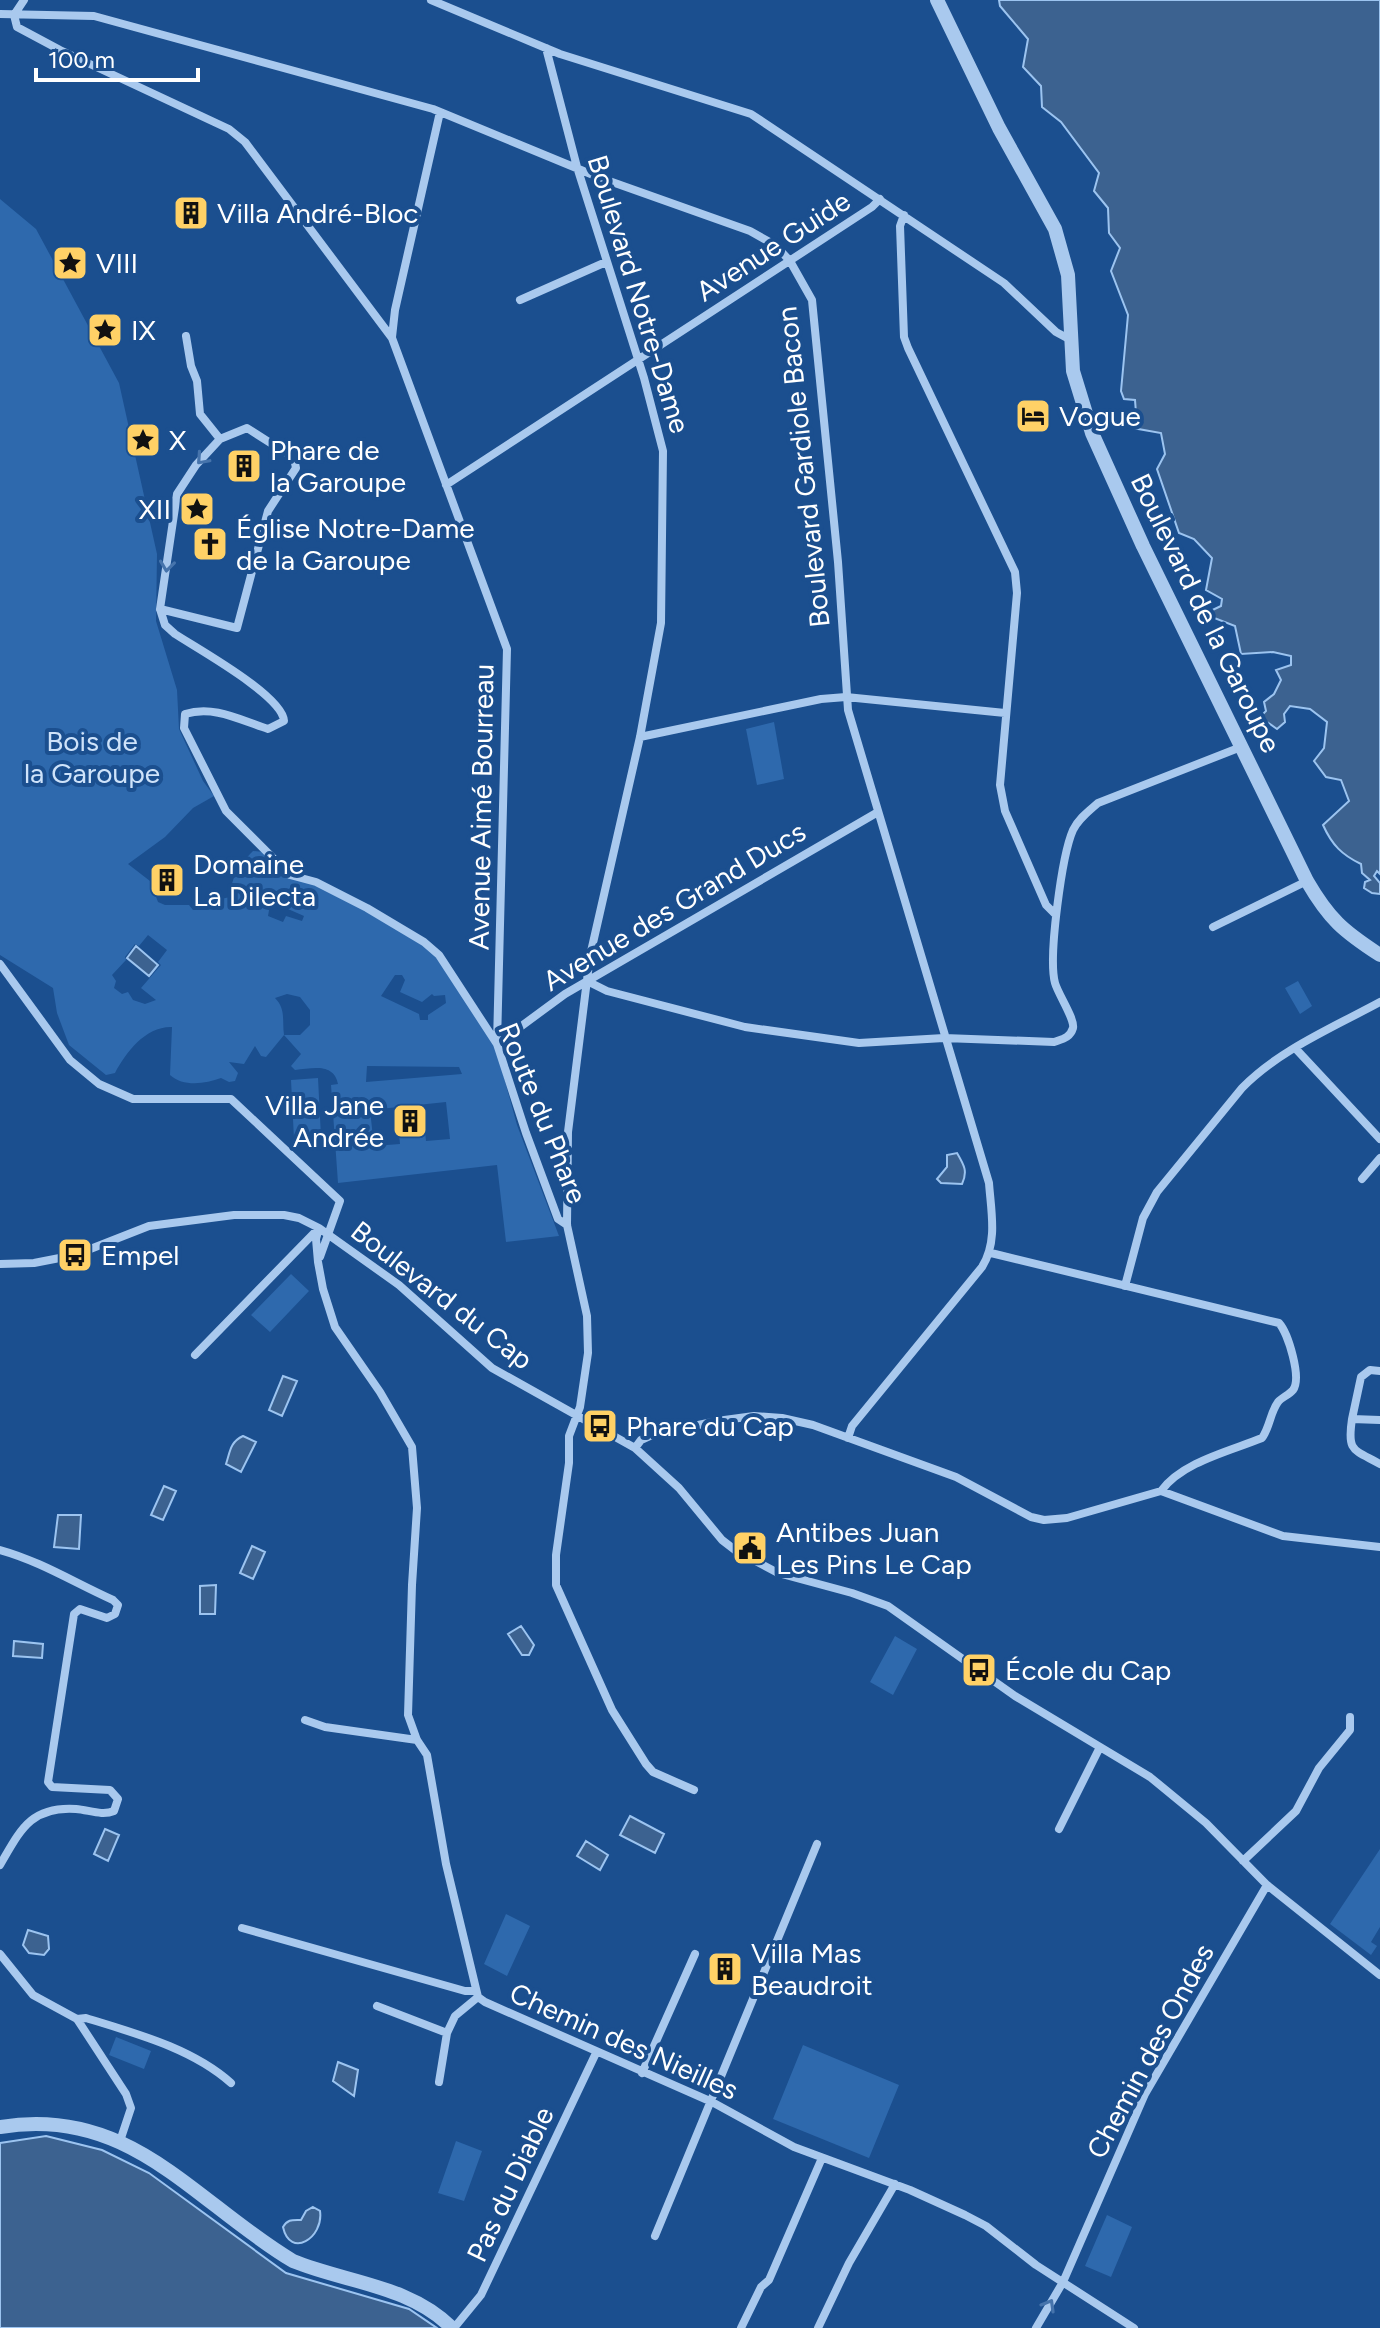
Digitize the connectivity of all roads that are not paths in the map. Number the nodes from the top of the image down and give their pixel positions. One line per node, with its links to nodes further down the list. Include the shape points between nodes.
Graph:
1 (24, 0): 5 (street)
2 (431, 0): 6 (street)
3 (937, 0): 16 (street, Boulevard de la Garoupe, via 1055,229 1068,275)
4 (0, 14): 5 (street, Boulevard Gardiole Bacon)
5 (14, 15): 7 (street, Boulevard Gardiole Bacon, via 94,16); 15 (street, Avenue Aimé Bourreau, via 17,27 229,129 245,142)
6 (546, 48): 8 (street, Boulevard Notre-Dame); 9 (street, via 751,114)
7 (440, 112): 8 (street, Boulevard Gardiole Bacon); 15 (street)
8 (577, 167): 11 (street, Boulevard Gardiole Bacon, via 750,231); 12 (street, Boulevard Notre-Dame)
9 (880, 199): 10 (street); 11 (street, Avenue Guide)
10 (904, 215): 16 (street, via 1004,283); 22 (street, via 904,337 1015,572)
11 (790, 261): 17 (street, Avenue Guide); 21 (street, Boulevard Gardiole Bacon, via 812,300)
12 (606, 262): 13 (street); 17 (street, Boulevard Notre-Dame)
13 (520, 300)
14 (186, 336): 18 (street, via 200,414)
15 (392, 338): 19 (street, Avenue Aimé Bourreau)
16 (1069, 339): 24 (street, Boulevard de la Garoupe, via 1092,433)
17 (638, 361): 19 (street, Avenue Guide); 23 (street, Boulevard Notre-Dame, via 663,451 661,623)
18 (220, 439): 20 (street, one-way to 20, via 177,494); 20 (street, via 247,428 294,458 296,468 268,511 237,628)
19 (446, 485): 34 (street, Avenue Aimé Bourreau, via 507,649)
20 (160, 609): 34 (street, Route du Phare, via 175,634 266,694 284,714 284,721 268,729 219,712 199,709 185,714 184,728 226,811 290,875 367,908 432,948)
21 (846, 697): 22 (street); 23 (street); 25 (street, Boulevard Gardiole Bacon)
22 (1005, 713): 27 (street, via 1000,776 1005,811 1046,905)
23 (640, 737): 31 (street, Boulevard Notre-Dame)
24 (1241, 747): 26 (street, Boulevard de la Garoupe); 27 (street, via 1098,803 1083,815 1068,850)
25 (878, 812): 31 (street, Avenue des Grand Ducs); 33 (street, Boulevard Gardiole Bacon)
26 (1307, 881): 28 (street); 29 (street, Boulevard de la Garoupe, via 1343,932)
27 (1056, 915): 33 (street, via 1055,983 1073,1021 1066,1038)
28 (1213, 927)
29 (1380, 955)
30 (0, 964): 41 (street, via 70,1060 99,1084 133,1099 231,1099 340,1201)
31 (587, 981): 33 (street, via 607,991 745,1027 859,1043); 34 (street, Avenue des Grand Ducs); 39 (street, Boulevard Notre-Dame, via 568,1132)
32 (1380, 1002): 35 (street)
33 (944, 1038): 42 (street, Boulevard Gardiole Bacon, via 989,1183)
34 (497, 1044): 39 (street, Route du Phare, via 558,1219)
35 (1296, 1049): 36 (street); 45 (street, via 1254,1076 1157,1192 1143,1218)
36 (1380, 1139)
37 (1380, 1158): 38 (street)
38 (1362, 1179)
39 (567, 1225): 48 (street, via 587,1316 588,1353)
40 (319, 1228): 41 (street, Boulevard du Cap); 43 (street, Chemin des Nieilles); 44 (street, Boulevard du Cap, via 289,1215 234,1215 149,1226 75,1255); 46 (street)
41 (328, 1235): 43 (street); 48 (street, Boulevard du Cap, via 399,1285 492,1368)
42 (991, 1253): 45 (street); 51 (street, via 852,1426)
43 (318, 1262): 59 (street, Chemin des Nieilles, via 335,1327 412,1447 417,1508 408,1715)
44 (0, 1264)
45 (1125, 1286): 54 (street, via 1279,1323 1286,1330 1298,1379 1278,1402 1262,1438 1196,1465)
46 (195, 1355)
47 (1380, 1371): 49 (street, via 1361,1377)
48 (576, 1414): 52 (street, Boulevard du Cap); 61 (street, via 569,1436 556,1585 612,1710 646,1764)
49 (1352, 1419): 50 (street); 53 (street, via 1353,1449)
50 (1380, 1420)
51 (848, 1438): 52 (street, via 782,1418 754,1416 652,1435); 54 (street, via 956,1477 1044,1520)
52 (635, 1448): 60 (street, Boulevard du Cap, via 735,1550 778,1573 888,1606 1015,1696)
53 (1380, 1464)
54 (1161, 1491): 55 (street, via 1283,1536)
55 (1380, 1547)
56 (0, 1550): 65 (street, via 27,1557 118,1605 107,1618 80,1609 74,1614 48,1782 52,1787 110,1790 118,1799 114,1811 107,1813 41,1813 24,1825)
57 (1350, 1717): 64 (street, via 1350,1730 1319,1768 1296,1811)
58 (305, 1720): 59 (street)
59 (417, 1740): 71 (street, Chemin des Nieilles, via 427,1755)
60 (1100, 1747): 62 (street); 64 (street, Boulevard du Cap, via 1166,1788)
61 (694, 1790)
62 (1059, 1829)
63 (817, 1844): 79 (street)
64 (1243, 1861): 66 (street, Boulevard du Cap)
65 (0, 1865)
66 (1267, 1885): 70 (street, Boulevard du Cap); 85 (street, Chemin des Ondes, via 1145,2094)
67 (242, 1928): 71 (street)
68 (0, 1954): 73 (street, via 33,1995)
69 (695, 1954): 76 (street)
70 (1380, 1975)
71 (477, 1994): 74 (street, via 455,2016); 75 (street, Chemin des Nieilles)
72 (377, 2006): 74 (street)
73 (77, 2019): 78 (street, via 159,2043); 81 (street, via 129,2101)
74 (447, 2033): 77 (street)
75 (596, 2053): 76 (street, Chemin des Nieilles); 86 (street, Pas du Diable, via 480,2296)
76 (642, 2073): 79 (street, Chemin des Nieilles)
77 (439, 2082)
78 (231, 2083)
79 (712, 2102): 82 (street, Chemin des Nieilles); 84 (street)
80 (0, 2127): 81 (street, via 50,2123)
81 (120, 2141): 86 (street, via 152,2158 293,2261 413,2300)
82 (822, 2158): 83 (street, Chemin des Nieilles); 87 (street, via 769,2280)
83 (895, 2184): 85 (street, Chemin des Nieilles, via 986,2226); 88 (street)
84 (655, 2236)
85 (1063, 2282): 89 (street, Chemin des Ondes, one-way to 85); 90 (street, Chemin des Nieilles)
86 (453, 2328)
87 (741, 2328)
88 (818, 2328)
89 (1036, 2328)
90 (1134, 2328)

